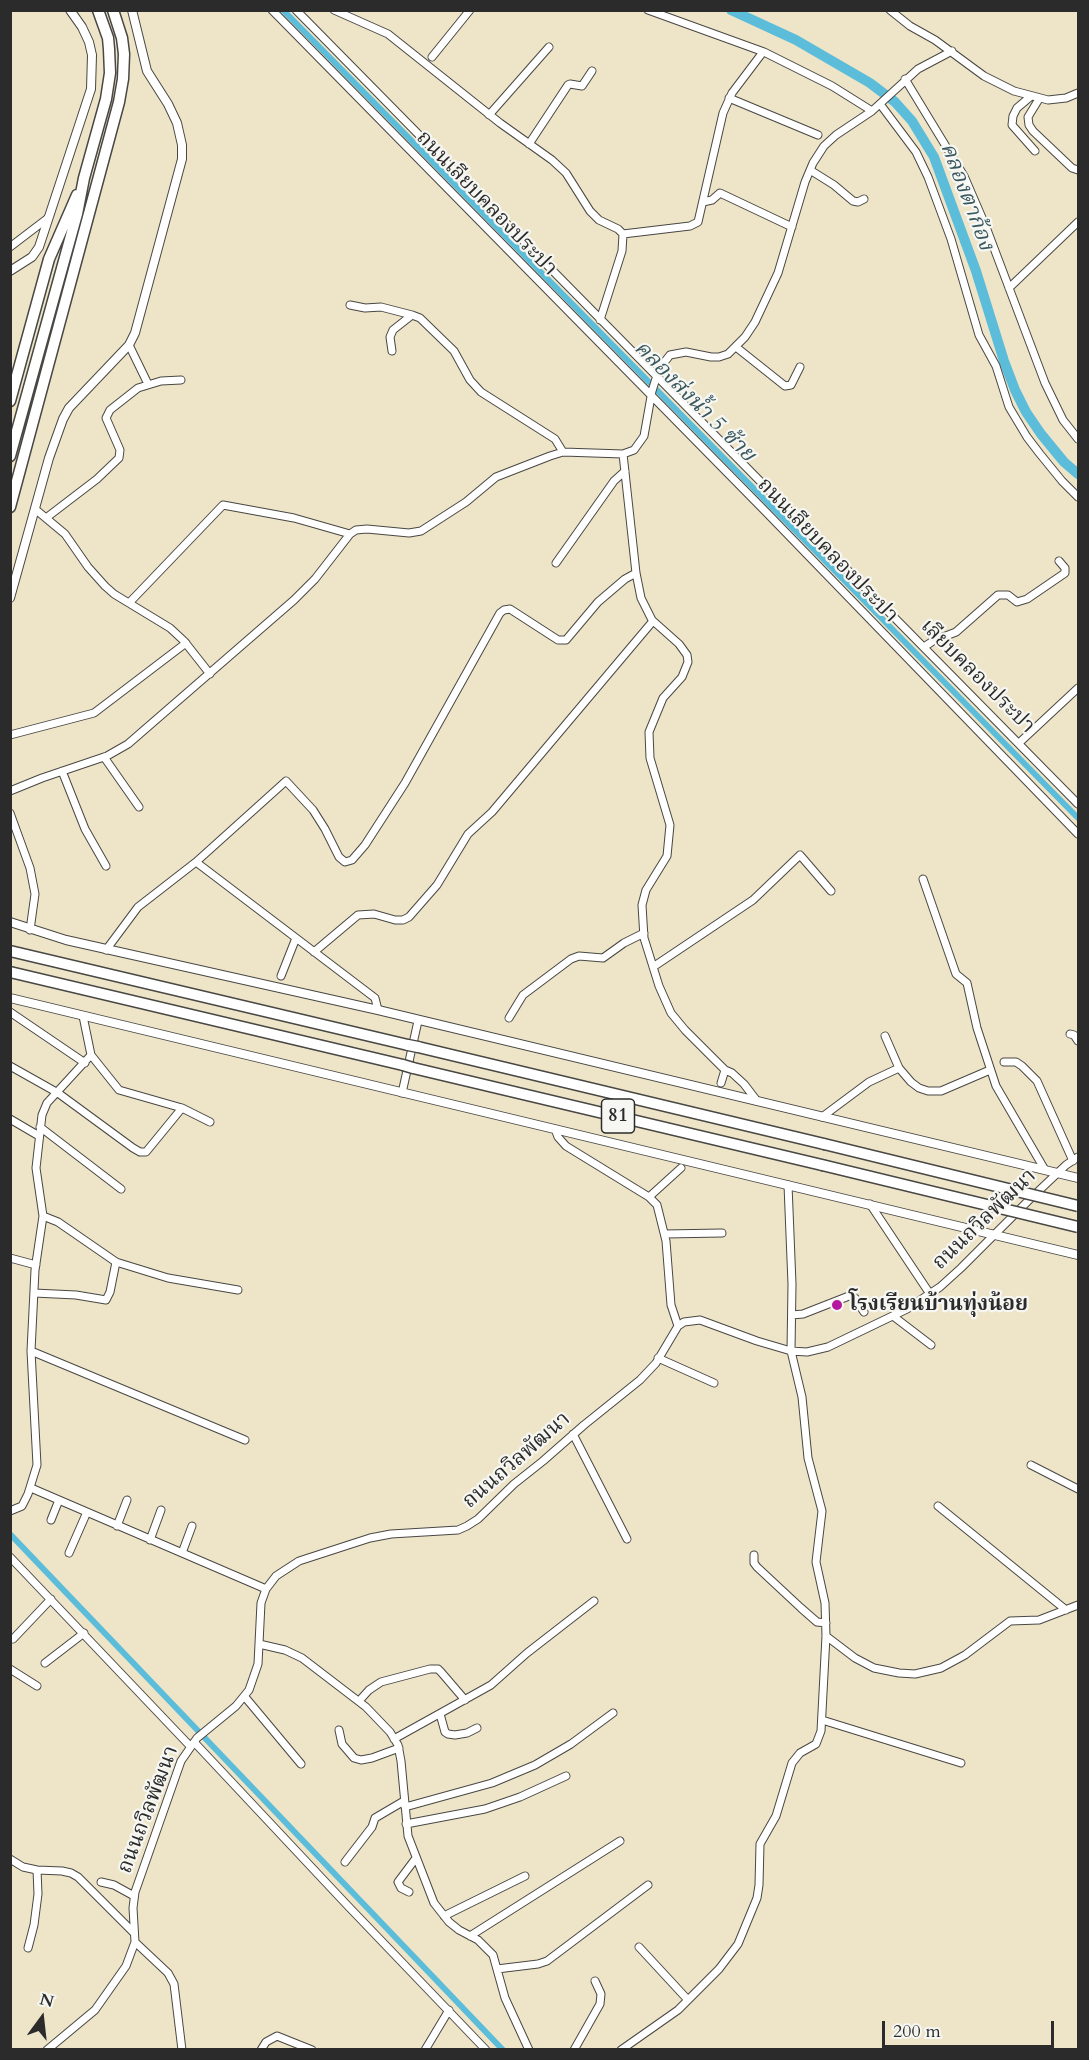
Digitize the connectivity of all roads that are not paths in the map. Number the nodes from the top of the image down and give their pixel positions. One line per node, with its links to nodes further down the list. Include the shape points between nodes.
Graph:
1 (70, 10): 34 (main road, via 89,42 92,89)
2 (92, 10): 12 (highway)
3 (98, 10): 12 (highway)
4 (132, 10): 44 (main road, via 147,71 173,113 182,159)
5 (272, 10): 51 (street, ถนนเลียบคลองประปา)
6 (296, 10): 43 (street, เลียบคลองประปา)
7 (334, 10): 25 (street, via 388,34)
8 (470, 10): 16 (street)
9 (648, 10): 15 (street)
10 (890, 10): 14 (street)
11 (113, 14): 60 (highway, via 124,62 116,118)
12 (104, 27): 31 (highway, via 109,49 109,85)
13 (549, 47): 25 (street)
14 (952, 51): 18 (street); 20 (street, via 984,76)
15 (763, 52): 21 (street); 24 (street)
16 (432, 57)
17 (592, 71): 27 (street, via 582,86 568,86)
18 (903, 81): 23 (street); 40 (street, via 964,176)
19 (1078, 93): 22 (street, via 1061,99)
20 (1030, 97): 22 (street); 28 (street, via 1017,108 1012,125)
21 (729, 98): 26 (street); 33 (street)
22 (1039, 99): 30 (street, via 1028,117 1029,125)
23 (881, 103): 24 (street); 59 (street, via 916,152 928,177 979,335 996,366 1009,407 1040,454)
24 (872, 111): 29 (street, via 836,135)
25 (489, 115): 27 (street)
26 (818, 135)
27 (529, 144): 37 (street, via 566,173 599,220)
28 (1035, 151)
29 (810, 170): 32 (street, via 854,201); 36 (street)
30 (1078, 170)
31 (84, 178): 52 (highway, via 49,259); 57 (highway)
32 (864, 199)
33 (703, 202): 36 (street, via 720,193); 37 (street, via 695,225)
34 (48, 218): 38 (street); 39 (main road, via 32,257)
35 (1078, 222): 40 (street)
36 (792, 227): 45 (street, via 760,313)
37 (623, 234): 43 (street, via 622,251)
38 (10, 247)
39 (10, 271)
40 (1009, 288): 53 (street, via 1055,406)
41 (350, 305): 42 (street)
42 (412, 315): 46 (street, via 391,334); 55 (street, via 445,340 474,386 555,440)
43 (600, 320): 48 (street, เลียบคลองประปา)
44 (129, 345): 50 (street); 61 (main road, via 69,408 49,458)
45 (736, 347): 47 (street, via 785,386 791,385); 48 (street, via 719,357 677,352 663,361)
46 (392, 351)
47 (800, 367)
48 (655, 378): 51 (street); 71 (street, เลียบคลองประปา)
49 (181, 380): 50 (street)
50 (148, 384): 62 (street, via 132,391 107,414 120,450 116,462)
51 (652, 394): 56 (street, via 644,436 634,450); 82 (street, ถนนเลียบคลองประปา)
52 (10, 401)
53 (1075, 431): 54 (street)
54 (1078, 439)
55 (563, 452): 56 (street); 63 (street, via 496,477 421,531 367,529)
56 (623, 454): 58 (street)
57 (10, 456)
58 (625, 471): 65 (street, via 614,480); 66 (street)
59 (1078, 497)
60 (10, 507)
61 (35, 509): 62 (street); 67 (main road)
62 (46, 518): 68 (street, via 72,542 105,586)
63 (350, 534): 68 (street, via 294,518 224,505); 72 (street, via 294,600)
64 (1059, 561): 71 (street, via 1065,573 1027,599 1017,602 1008,595 998,596 956,632)
65 (556, 563)
66 (636, 573): 69 (street, via 644,606); 83 (street, via 598,602 566,640 558,640 510,609 500,613 405,783 352,860 345,862 339,857 313,810 286,781)
67 (10, 598)
68 (129, 603): 70 (street, via 160,621)
69 (653, 621): 89 (street, via 679,644 688,662 682,677 663,698 649,732 650,758 670,825 667,856 646,890 642,905); 94 (street, via 492,812 468,834 437,885 409,917 395,920 374,914 357,915)
70 (186, 643): 72 (street); 74 (street, via 94,713)
71 (924, 647): 75 (street, เลียบคลองประปา)
72 (210, 674): 76 (street, via 128,744)
73 (1078, 688): 75 (street)
74 (10, 735)
75 (1019, 743): 79 (street, เลียบคลองประปา)
76 (104, 757): 77 (street); 80 (street)
77 (62, 771): 78 (street); 84 (street, via 85,829)
78 (10, 791)
79 (1078, 804)
80 (139, 807)
81 (10, 813): 88 (street, via 35,894)
82 (1078, 834)
83 (196, 862): 90 (street); 92 (street, via 138,908)
84 (106, 866)
85 (923, 879): 114 (street, via 956,974 967,982)
86 (831, 891): 95 (street, via 800,855 753,900)
87 (10, 922): 88 (main road)
88 (30, 930): 92 (main road)
89 (644, 933): 95 (street); 103 (street, via 603,958 571,959 523,995)
90 (296, 938): 94 (street); 98 (street)
91 (10, 943): 96 (highway)
92 (106, 950): 100 (main road)
93 (10, 951): 96 (highway, 81)
94 (314, 952): 100 (street, via 375,998)
95 (653, 967): 113 (street, via 671,1013)
96 (98, 971): 135 (highway, 81, bridge)
97 (10, 972): 137 (highway, 81, bridge)
98 (281, 976)
99 (10, 998): 102 (main road)
100 (378, 1010): 104 (main road)
101 (10, 1012): 110 (street)
102 (83, 1016): 108 (street); 117 (main road)
103 (509, 1018)
104 (418, 1021): 117 (street); 118 (main road)
105 (1070, 1034): 107 (street)
106 (885, 1036): 112 (street)
107 (1078, 1041)
108 (92, 1054): 110 (street); 119 (street, via 119,1090)
109 (1004, 1062): 126 (street, via 1022,1066 1036,1080)
110 (85, 1063): 116 (street)
111 (10, 1066): 116 (street)
112 (899, 1068): 114 (street, via 919,1088 934,1092); 120 (street, via 869,1082)
113 (725, 1070): 115 (street); 118 (street, via 744,1084)
114 (990, 1070): 128 (street)
115 (721, 1083)
116 (58, 1093): 119 (street, via 140,1152 151,1147); 123 (street, via 44,1108)
117 (402, 1093): 124 (main road)
118 (757, 1101): 120 (main road)
119 (182, 1108): 122 (street)
120 (822, 1117): 128 (main road)
121 (10, 1119): 125 (street)
122 (210, 1122)
123 (40, 1127): 125 (street); 132 (street)
124 (555, 1129): 131 (main road); 133 (street, via 566,1146)
125 (39, 1136): 136 (street, via 36,1168)
126 (1076, 1159): 129 (street, ถนนถวิลพัฒนา)
127 (681, 1168): 133 (street)
128 (1045, 1170): 129 (main road)
129 (1058, 1173): 130 (main road); 140 (street, ถนนถวิลพัฒนา)
130 (1078, 1178)
131 (788, 1185): 134 (main road); 149 (street)
132 (121, 1190)
133 (649, 1197): 139 (street, via 657,1204)
134 (870, 1204): 140 (main road); 147 (street)
135 (1078, 1206)
136 (43, 1216): 143 (street); 144 (street)
137 (1078, 1227)
138 (722, 1233): 139 (street)
139 (665, 1234): 151 (street, via 671,1305)
140 (995, 1235): 141 (main road); 147 (street, ถนนถวิลพัฒนา)
141 (1078, 1255)
142 (10, 1258): 144 (street)
143 (116, 1262): 145 (street, via 168,1278); 146 (street, via 106,1300)
144 (36, 1265): 146 (street)
145 (238, 1290)
146 (34, 1293): 153 (street)
147 (930, 1294): 150 (street, ถนนถวิลพัฒนา)
148 (864, 1312): 149 (street, via 855,1298 849,1296)
149 (792, 1316): 154 (street)
150 (894, 1316): 152 (street); 154 (street, ถนนถวิลพัฒนา, via 828,1347)
151 (678, 1326): 154 (street, ถนนถวิลพัฒนา, via 700,1320); 155 (street, ถนนถวิลพัฒนา)
152 (931, 1344)
153 (31, 1351): 158 (street); 160 (street, via 37,1465)
154 (791, 1351): 182 (street, via 802,1397 808,1458 822,1511 816,1562)
155 (658, 1358): 156 (street); 157 (street, ถนนถวิลพัฒนา, via 640,1380)
156 (714, 1383)
157 (573, 1434): 171 (street); 177 (street, ถนนถวิลพัฒนา, via 467,1526 458,1530 391,1534 328,1550 287,1568)
158 (245, 1440)
159 (1030, 1465): 161 (street)
160 (31, 1488): 162 (street); 166 (street, via 22,1506)
161 (1078, 1489)
162 (59, 1500): 167 (street); 168 (street)
163 (127, 1500): 169 (street)
164 (938, 1506): 181 (street)
165 (161, 1510): 172 (street)
166 (10, 1512)
167 (87, 1512): 169 (street); 173 (street)
168 (51, 1520)
169 (117, 1526): 172 (street)
170 (192, 1527): 174 (street)
171 (627, 1539)
172 (150, 1540): 174 (street)
173 (69, 1553)
174 (182, 1553): 177 (street)
175 (754, 1555): 182 (street, via 755,1564 779,1588 817,1622)
176 (10, 1557): 178 (street)
177 (266, 1589): 186 (street, ถนนถวิลพัฒนา)
178 (51, 1599): 183 (street); 185 (street)
179 (594, 1601): 191 (street, via 491,1685)
180 (1078, 1605): 181 (street)
181 (1066, 1610): 184 (street, via 1039,1620 1011,1621 966,1655 940,1668 915,1674 874,1668)
182 (826, 1623): 184 (street)
183 (84, 1633): 187 (street); 199 (street)
184 (826, 1636): 195 (street)
185 (13, 1639)
186 (259, 1644): 190 (street, ถนนถวิลพัฒนา, via 256,1673); 192 (street, via 294,1653)
187 (45, 1663)
188 (10, 1669): 189 (street)
189 (37, 1686)
190 (245, 1697): 199 (street, ถนนถวิลพัฒนา); 202 (street)
191 (465, 1700): 192 (street, via 438,1669 430,1669 381,1682); 194 (street)
192 (359, 1701): 198 (street)
193 (613, 1713): 204 (street, via 535,1765 492,1783)
194 (440, 1714): 196 (street, via 448,1734); 198 (street)
195 (822, 1720): 201 (street); 224 (street, via 816,1744 792,1762 776,1816 760,1844 755,1906 738,1944)
196 (477, 1728)
197 (339, 1730): 200 (street, via 342,1744 354,1758 372,1758)
198 (394, 1739): 200 (street)
199 (194, 1742): 215 (street, ถนนถวิลพัฒนา, via 181,1761); 225 (street)
200 (399, 1748): 204 (street)
201 (961, 1763)
202 (301, 1764)
203 (566, 1776): 205 (street, via 485,1809)
204 (405, 1804): 205 (street); 209 (street, via 375,1818 374,1825)
205 (406, 1824): 207 (street)
206 (620, 1841): 218 (street)
207 (416, 1858): 214 (street, via 398,1882); 216 (street)
208 (11, 1860): 210 (street)
209 (345, 1862)
210 (37, 1870): 217 (street, via 71,1872); 221 (street, via 38,1894)
211 (525, 1876): 216 (street)
212 (101, 1882): 215 (street)
213 (648, 1885): 222 (street, via 546,1961)
214 (409, 1892)
215 (134, 1896): 217 (street, ถนนถวิลพัฒนา)
216 (444, 1916): 218 (street)
217 (134, 1933): 219 (street, ถนนถวิลพัฒนา)
218 (470, 1936): 222 (street, via 493,1955)
219 (135, 1942): 226 (street, ถนนถวิลพัฒนา, via 126,1966 95,2010); 227 (street, via 168,1972 174,1984)
220 (639, 1947): 224 (street)
221 (28, 1948)
222 (497, 1970): 232 (street, via 505,1998)
223 (595, 1981): 233 (street, via 601,1994 600,2004)
224 (688, 2000): 234 (street)
225 (450, 2010): 230 (street); 231 (street)
226 (47, 2049)
227 (182, 2049)
228 (261, 2049): 229 (street, via 277,2036)
229 (312, 2049)
230 (425, 2049)
231 (486, 2049)
232 (529, 2049)
233 (574, 2049)
234 (621, 2049)

